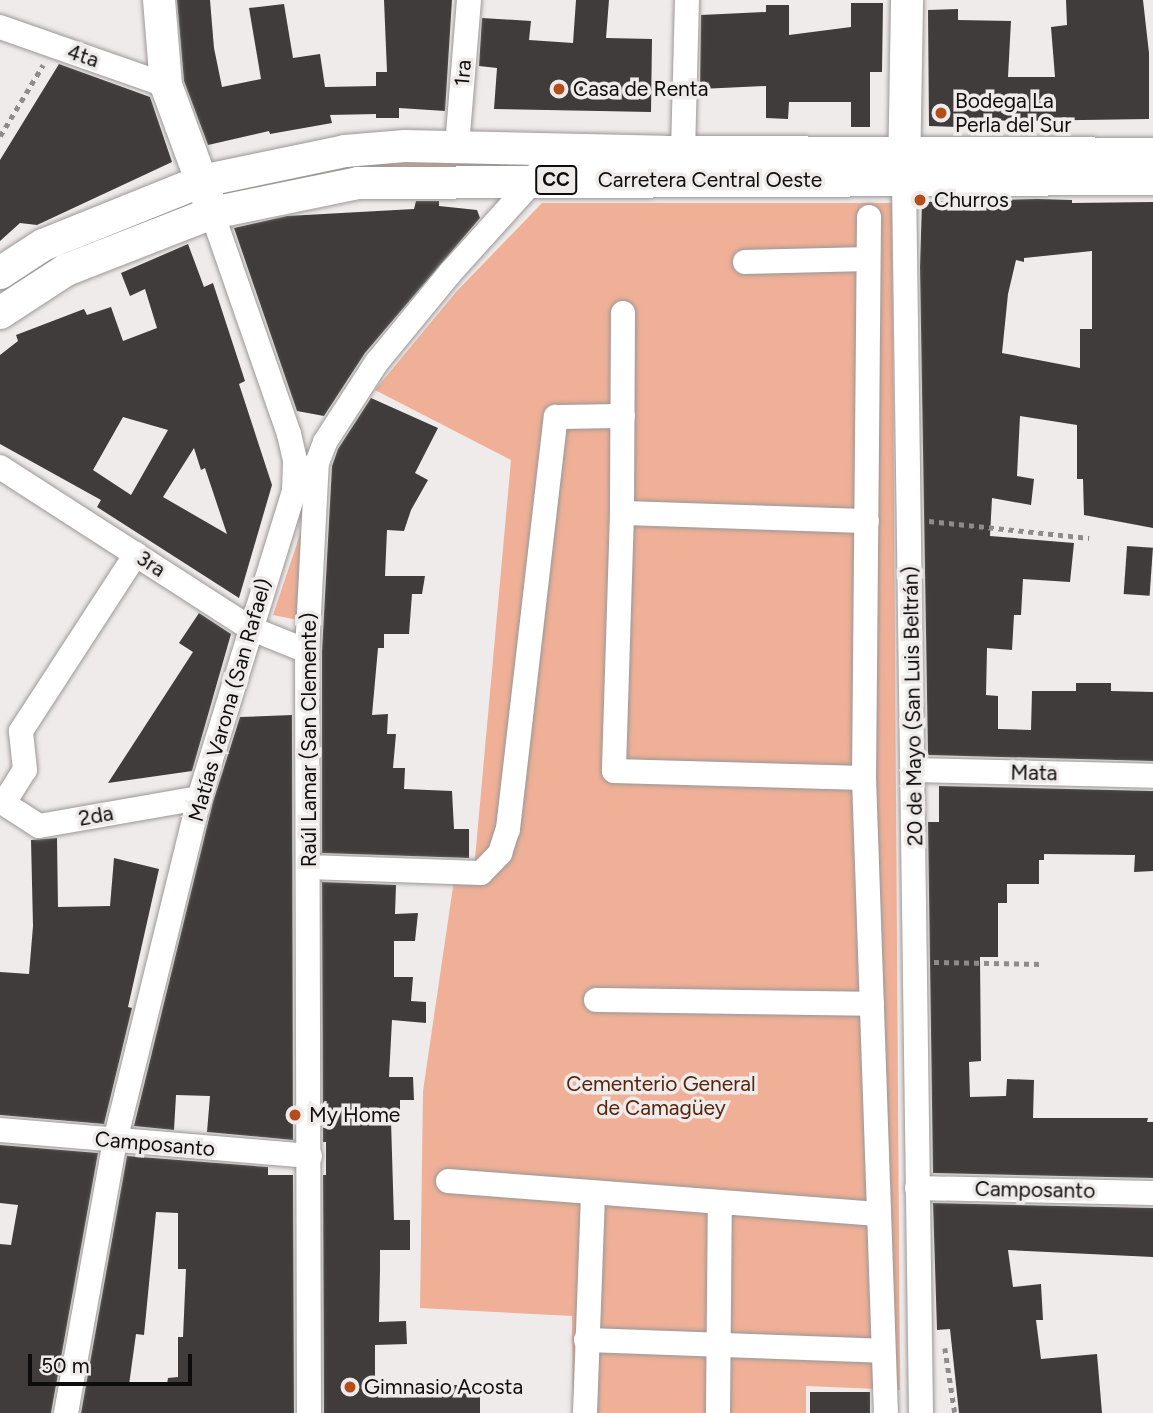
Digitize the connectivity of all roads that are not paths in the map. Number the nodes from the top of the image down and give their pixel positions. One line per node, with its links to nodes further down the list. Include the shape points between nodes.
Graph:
1 (159, 0): 6 (main road, Matías Varona (San Rafael))
2 (469, 0): 7 (street, 1ra)
3 (687, 0): 9 (street)
4 (907, 0): 11 (main road, 20 de Mayo (San Luis Beltrán))
5 (0, 27): 6 (street, 4ta)
6 (166, 85): 13 (main road, Matías Varona (San Rafael))
7 (457, 146): 8 (main road, Carretera Central Oeste / CC); 13 (main road, Carretera Central Oeste / CC, via 345,151)
8 (554, 147): 9 (main road, Carretera Central Oeste / CC); 14 (street, Raúl Lamar (San Clemente))
9 (683, 152): 11 (main road, Carretera Central Oeste / CC)
10 (1153, 154): 11 (main road, Carretera Central Oeste / CC)
11 (905, 167): 12 (main road, Carretera Central Oeste / CC); 14 (main road, Carretera Central Oeste / CC); 34 (street, 20 de Mayo (San Luis Beltrán))
12 (1153, 178)
13 (202, 181): 15 (main road, Matías Varona (San Rafael)); 19 (main road, Carretera Central Oeste / CC, via 43,245)
14 (533, 181): 15 (main road, Carretera Central Oeste / CC, via 358,183); 26 (street, Raúl Lamar (San Clemente), via 377,362)
15 (212, 213): 20 (main road, Carretera Central Oeste / CC, via 66,270); 25 (street, Matías Varona (San Rafael))
16 (869, 218): 17 (street)
17 (868, 259): 18 (street); 22 (street)
18 (745, 262)
19 (0, 273)
20 (0, 313)
21 (623, 313): 24 (street)
22 (867, 387): 23 (street); 30 (street)
23 (898, 388)
24 (623, 416): 29 (street); 39 (street, via 556,417 508,829 500,853 481,873)
25 (289, 434): 26 (street); 28 (street, Matías Varona (San Rafael))
26 (325, 442): 28 (street, Raúl Lamar (San Clemente))
27 (0, 467): 31 (street, 3ra)
28 (305, 493): 32 (street, Matías Varona (San Rafael)); 33 (street, Raúl Lamar (San Clemente))
29 (622, 513): 30 (street); 36 (street, via 614,771)
30 (867, 521): 36 (street)
31 (136, 554): 32 (street, 3ra); 38 (street, via 21,730 25,770)
32 (250, 628): 33 (street, 3ra); 37 (street, Matías Varona (San Rafael))
33 (307, 651): 39 (street, Raúl Lamar (San Clemente))
34 (914, 770): 35 (street, Mata); 46 (street, 20 de Mayo (San Luis Beltrán))
35 (1153, 776)
36 (864, 778): 41 (street)
37 (200, 798): 38 (street, 2da, via 39,825); 43 (street, Matías Varona (San Rafael))
38 (2, 802)
39 (308, 867): 44 (street, Raúl Lamar (San Clemente))
40 (596, 1000): 41 (street)
41 (872, 1004): 50 (street)
42 (0, 1130): 43 (street, Camposanto)
43 (115, 1142): 44 (street, Camposanto); 54 (street, Matías Varona (San Rafael))
44 (310, 1156): 55 (street, Raúl Lamar (San Clemente))
45 (448, 1181): 47 (street)
46 (917, 1188): 48 (street, Camposanto); 59 (street, 20 de Mayo (San Luis Beltrán))
47 (593, 1193): 49 (street); 51 (street)
48 (1153, 1193)
49 (720, 1202): 50 (street); 52 (street)
50 (878, 1214): 53 (street)
51 (586, 1340): 52 (street); 56 (street)
52 (719, 1344): 53 (street); 57 (street)
53 (883, 1351): 58 (street)
54 (66, 1413)
55 (309, 1413)
56 (585, 1413)
57 (718, 1413)
58 (886, 1413)
59 (922, 1413)

